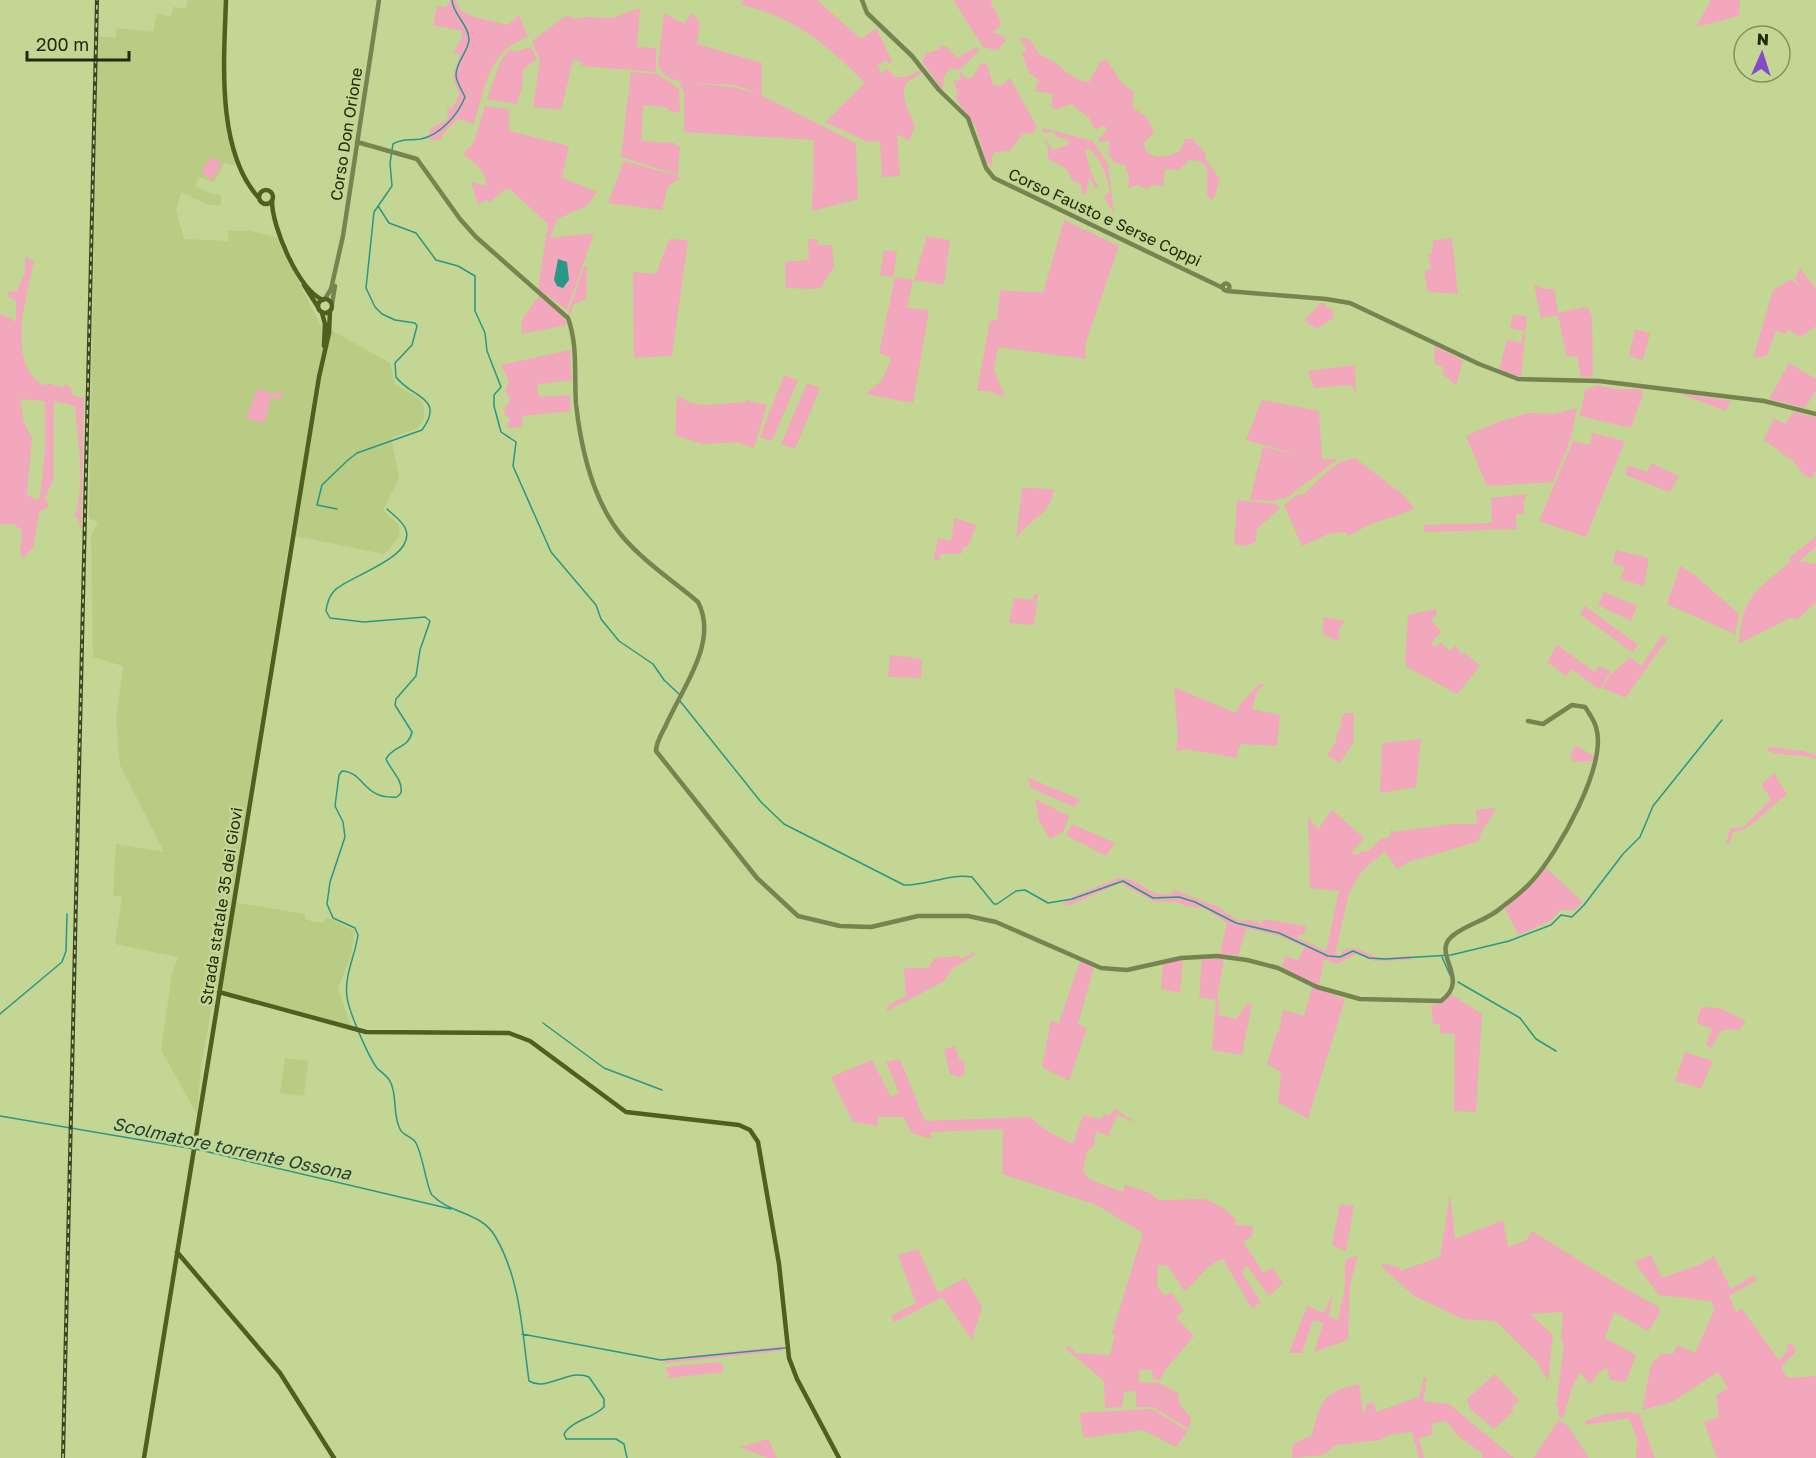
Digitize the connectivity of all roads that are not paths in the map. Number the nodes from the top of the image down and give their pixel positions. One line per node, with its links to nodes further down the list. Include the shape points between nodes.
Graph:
1 (226, 0): 5 (main road, via 227,116)
2 (379, 0): 4 (street, Corso Don Orione)
3 (862, 0): 21 (street, Corso Fausto e Serse Coppi, via 874,22 912,56 968,118 986,168 994,178 1215,283 1242,293 1350,303 1518,379 1599,381 1764,401)
4 (357, 142): 11 (street, Corso Don Orione); 22 (street, via 420,162 476,237 568,318 585,456 598,495 621,535 698,602 703,612 703,641 656,751 757,878 798,916 840,926 871,927 918,916 968,916 996,922 1101,968 1127,970 1181,958 1217,956 1278,968 1334,992 1371,999 1441,1001 1451,992 1455,979 1446,956 1449,939 1492,916 1534,878 1590,783 1596,763 1596,727 1583,705 1569,706 1543,724)
5 (249, 183): 6 (main road); 7 (main road)
6 (261, 192): 7 (main road); 8 (main road, via 270,192)
7 (258, 197): 9 (main road)
8 (272, 201): 9 (main road); 10 (main road)
9 (265, 204): 10 (main road)
10 (272, 215): 12 (main road, via 276,231)
11 (336, 270): 13 (street, Corso Don Orione); 14 (street, Corso Don Orione)
12 (302, 279): 13 (main road, via 314,295); 15 (main road)
13 (324, 299): 14 (main road); 15 (main road)
14 (332, 304): 16 (main road, Strada statale 35 dei Giovi)
15 (318, 307): 17 (main road, Strada statale 35 dei Giovi)
16 (330, 311): 17 (main road); 19 (main road, Strada statale 35 dei Giovi)
17 (322, 313): 18 (main road, Strada statale 35 dei Giovi)
18 (325, 321): 19 (main road); 20 (main road, Strada statale 35 dei Giovi)
19 (330, 328): 20 (main road, Strada statale 35 dei Giovi)
20 (323, 358): 23 (main road, Strada statale 35 dei Giovi)
21 (1816, 414)
22 (1528, 721)
23 (219, 992): 24 (main road, Strada statale 35 dei Giovi); 27 (main road, via 356,1031 520,1036 626,1112 739,1125 750,1130 758,1142 768,1196 789,1358)
24 (177, 1252): 25 (main road, Strada statale 35 dei Giovi); 26 (main road, via 280,1373)
25 (144, 1458)
26 (334, 1458)
27 (839, 1458)

